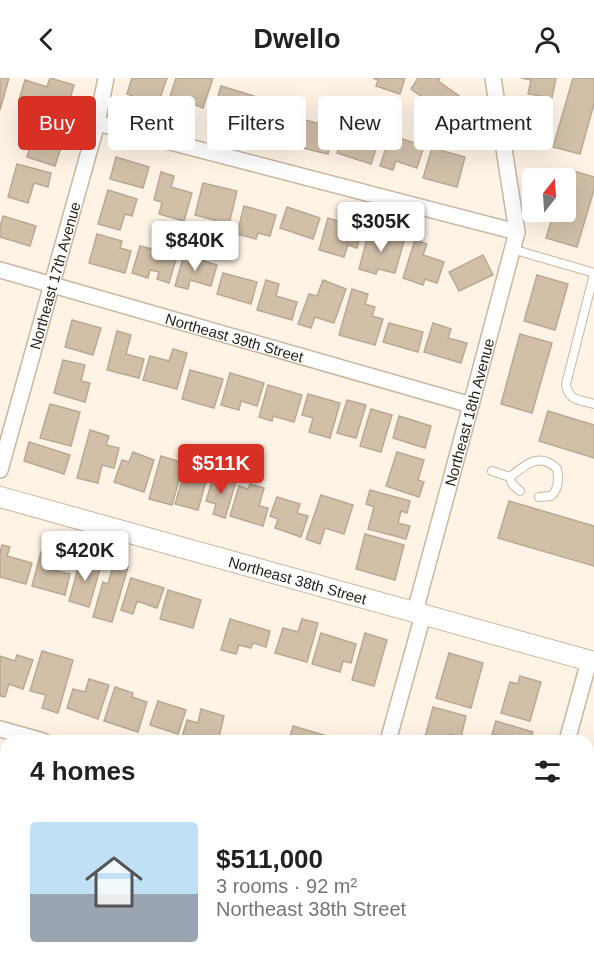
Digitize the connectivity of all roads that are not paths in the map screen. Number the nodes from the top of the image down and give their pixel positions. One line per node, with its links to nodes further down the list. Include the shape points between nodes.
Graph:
1 (105, 78): 3 (street, Northeast 17th Avenue)
2 (493, 78): 4 (street, Northeast 18th Avenue)
3 (97, 123): 4 (street); 8 (street, Northeast 17th Avenue)
4 (517, 232): 5 (street, Northeast 18th Avenue)
5 (512, 249): 7 (lane); 10 (street, Northeast 18th Avenue)
6 (0, 270): 8 (street, Northeast 39th Street)
7 (594, 274): 9 (lane, via 566,384 570,397)
8 (53, 284): 10 (street, Northeast 39th Street); 11 (street, Northeast 17th Avenue)
9 (594, 404)
10 (471, 405): 17 (street, Northeast 18th Avenue, via 417,604)
11 (0, 470)
12 (492, 471): 13 (lane)
13 (510, 477): 14 (lane); 16 (lane, via 531,461 553,464 558,475 556,489 551,496)
14 (520, 491)
15 (0, 497): 17 (street, Northeast 38th Street)
16 (539, 497)
17 (423, 615): 18 (street, Northeast 38th Street); 21 (street, Northeast 18th Avenue)
18 (591, 662): 22 (street)
19 (0, 729): 20 (street)
20 (22, 735)
21 (390, 735)
22 (569, 735)

